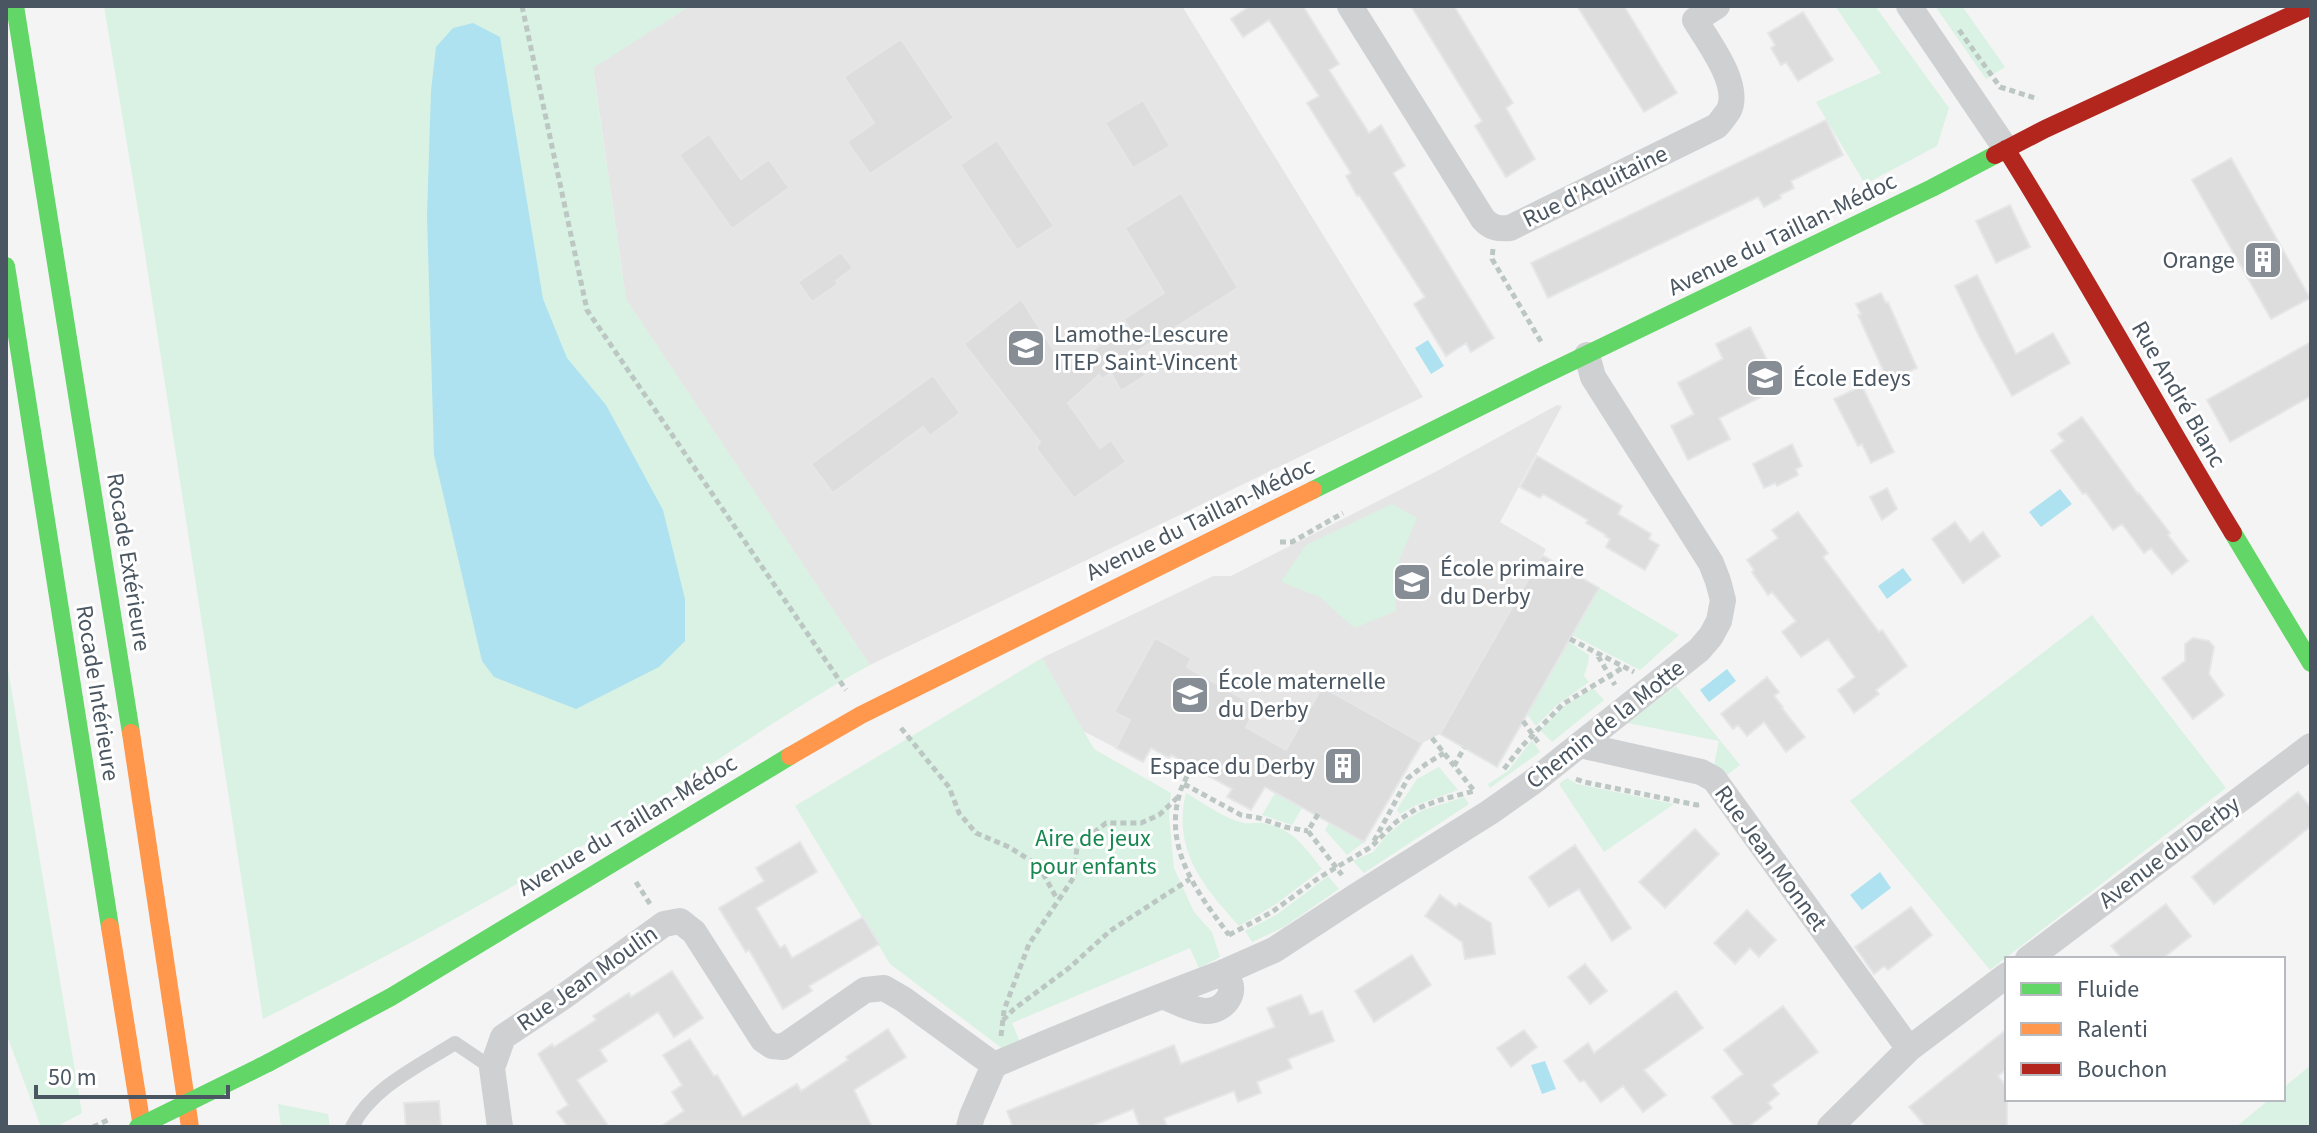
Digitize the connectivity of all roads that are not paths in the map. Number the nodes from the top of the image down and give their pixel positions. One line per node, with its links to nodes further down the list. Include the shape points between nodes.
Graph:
1 (15, 6): 18 (main road, Rocade Extérieure)
2 (1350, 6): 5 (street, Rue d'Aquitaine, via 1483,219 1495,228 1510,228 1717,126 1730,109 1731,82)
3 (1909, 6): 6 (street)
4 (2311, 6): 6 (main road, Avenue du Taillan-Médoc)
5 (1700, 11)
6 (2006, 149): 8 (main road, Avenue du Taillan-Médoc); 9 (main road, Rue André Blanc)
7 (6, 266): 17 (main road, Rocade Intérieure)
8 (1587, 355): 10 (street, Chemin de la Motte, via 1593,377 1711,563 1723,600 1719,621 1699,650); 17 (main road, Avenue du Taillan-Médoc, bridge, via 838,727 391,997)
9 (2311, 663)
10 (1580, 745): 14 (street, Rue Jean Monnet, via 1714,779); 15 (street, Chemin de la Motte, via 1490,812 1274,950 1222,973 1232,992 1219,1009 1193,1009 1162,996)
11 (2311, 746): 12 (street, Avenue du Derby)
12 (2031, 957)
13 (2005, 977): 14 (street)
14 (1909, 1049): 22 (street)
15 (994, 1065): 16 (street, Rue Jean Moulin, via 884,988 865,990 783,1047 772,1046 763,1040 694,932 680,921 664,924 503,1037); 21 (street)
16 (492, 1068): 19 (lane, via 455,1043 386,1087 360,1111); 20 (street)
17 (140, 1127)
18 (190, 1127)
19 (352, 1127)
20 (500, 1127)
21 (969, 1127)
22 (1830, 1127)

